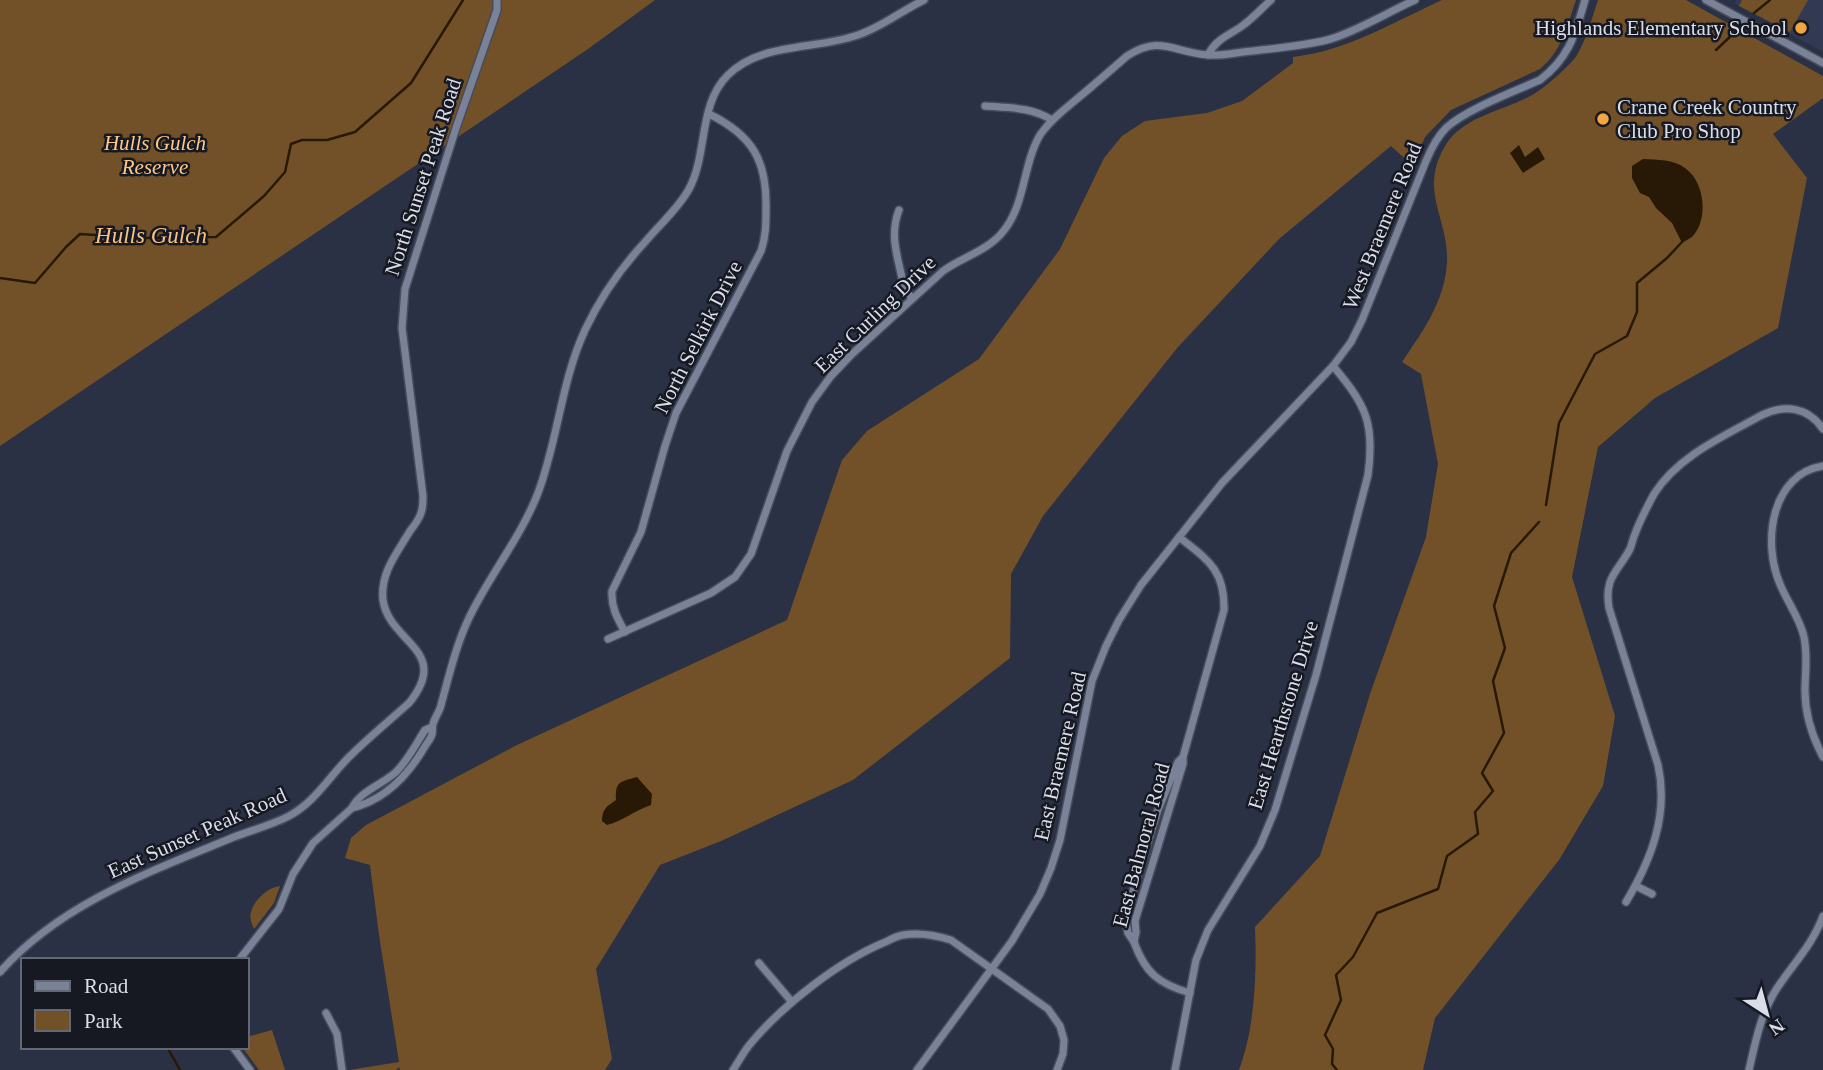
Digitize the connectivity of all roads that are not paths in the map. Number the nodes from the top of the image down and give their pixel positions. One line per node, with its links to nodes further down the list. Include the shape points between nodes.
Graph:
1 (497, 0): 20 (street, North Sunset Peak Road, via 404,289 402,328 424,496 421,514 386,571 382,588 384,607 422,660)
2 (923, 0): 10 (street, via 854,37 744,62 715,90)
3 (1271, 0): 7 (street, via 1213,45)
4 (1415, 0): 7 (street, via 1328,40)
5 (1586, 0): 14 (street, West Braemere Road, via 1559,63 1540,80 1463,117 1437,138 1362,320)
6 (1706, 0): 8 (street)
7 (1209, 55): 11 (street, East Curling Drive, via 1159,44 1139,48)
8 (1823, 63)
9 (985, 106): 11 (street, via 1031,110)
10 (709, 114): 18 (street, North Selkirk Drive, via 736,130 760,159 766,232 761,251 676,413 641,532 612,591 611,601); 26 (street, via 688,192 606,292 586,329 571,365 538,493 466,623 432,735 404,776 376,798 352,808 313,843 293,874 279,909)
11 (1052, 120): 13 (street, East Curling Drive, via 1040,135 1009,225 990,244 954,263)
12 (899, 210): 13 (street, via 893,232 903,283)
13 (912, 298): 18 (street, East Curling Drive, via 844,362 812,402 787,451 751,554 736,577)
14 (1333, 366): 17 (street, East Braemere Road, via 1222,483); 30 (street, East Hearthstone Drive, via 1351,387 1368,421 1368,475 1275,810 1260,846 1208,930)
15 (1823, 429): 22 (street, via 1803,412 1786,407 1762,415 1701,450 1669,475 1656,492 1612,576 1608,599 1661,785 1659,828)
16 (1823, 466): 21 (street, via 1794,478 1784,491 1773,522 1771,547 1779,584 1804,635 1807,713)
17 (1179, 537): 28 (street, East Braemere Road, via 1141,585 1106,646 1091,681 1051,868 1026,920); 30 (street, East Balmoral Road, via 1216,571 1225,592 1224,610 1183,757 1158,810 1126,922 1145,968 1172,988)
18 (625, 632): 19 (street, East Curling Drive)
19 (608, 639)
20 (423, 680): 29 (street, East Sunset Peak Road, via 409,703 289,816 94,899 40,935)
21 (1823, 757)
22 (1636, 886): 23 (street); 24 (street)
23 (1652, 894)
24 (1626, 902)
25 (1823, 916): 40 (street, via 1767,1007)
26 (241, 958)
27 (759, 963): 31 (street)
28 (991, 969): 31 (street, via 951,940 901,935 863,952); 37 (street, East Braemere Road); 38 (street, via 1048,1009 1064,1040)
29 (0, 972)
30 (1190, 993): 39 (street, East Hearthstone Drive)
31 (792, 1002): 36 (street, via 750,1044)
32 (326, 1013): 35 (street, via 337,1034)
33 (234, 1049): 34 (street)
34 (250, 1070)
35 (342, 1070)
36 (733, 1070)
37 (917, 1070)
38 (1058, 1070)
39 (1175, 1070)
40 (1748, 1070)

